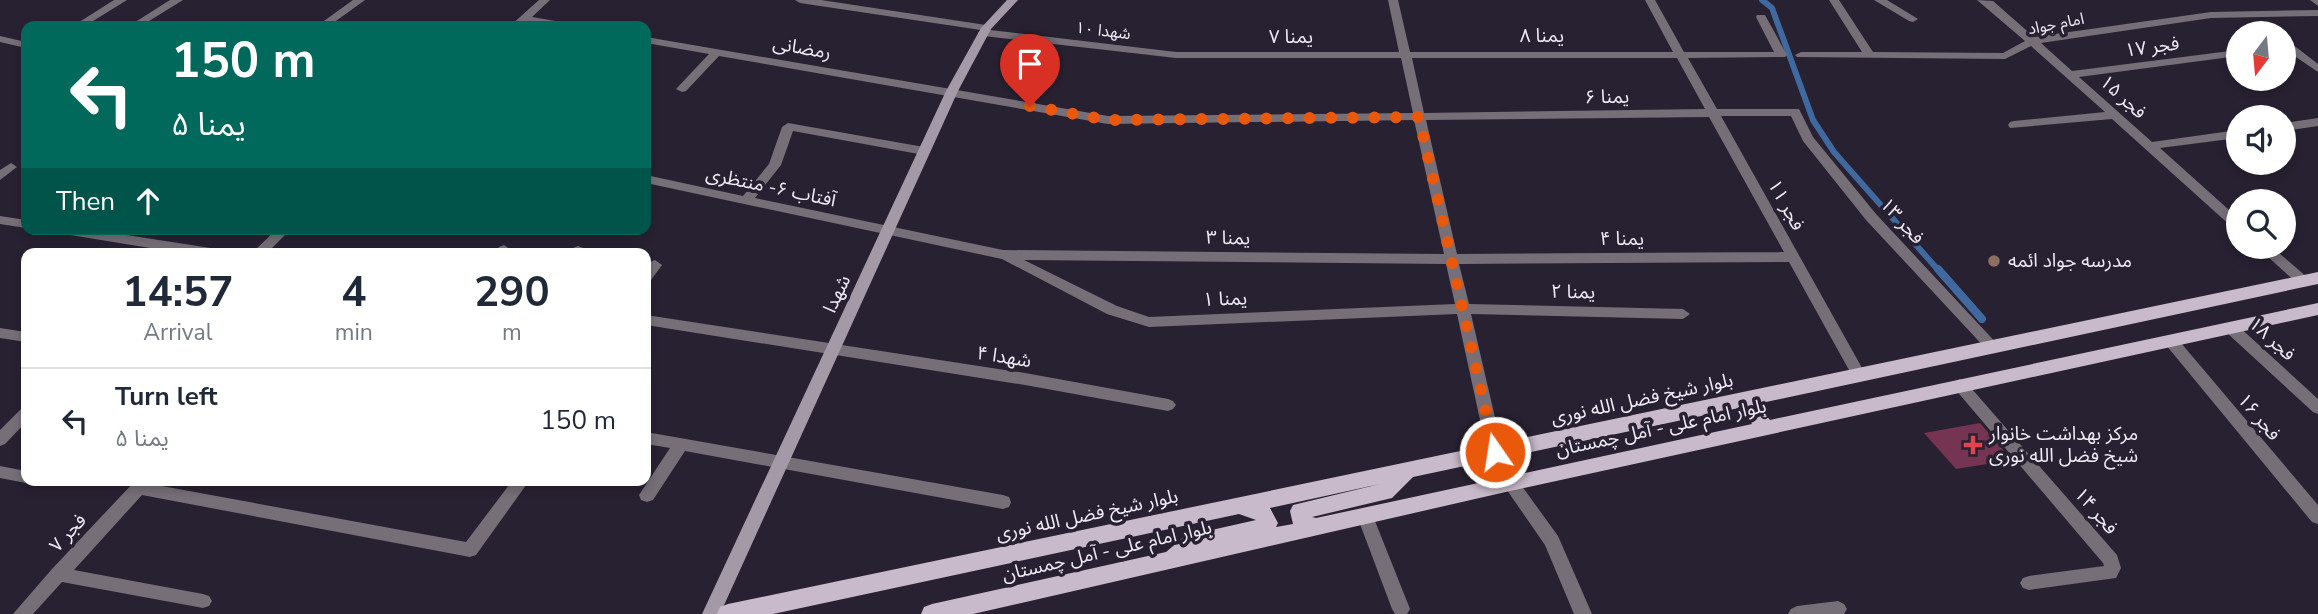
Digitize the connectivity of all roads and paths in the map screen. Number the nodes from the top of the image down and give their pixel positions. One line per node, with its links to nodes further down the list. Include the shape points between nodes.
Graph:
1 (122, 0): 15 (street)
2 (178, 0): 16 (street)
3 (360, 0): 17 (street)
4 (545, 0): 18 (street)
5 (800, 0): 19 (street, شهدا ۱۰)
6 (1013, 0): 19 (main road, شهدا)
7 (1392, 0): 28 (street)
8 (1650, 0): 26 (street, فجر ۱۱)
9 (1834, 0): 31 (street)
10 (1879, 0): 14 (street)
11 (1982, 0): 22 (street, فجر ۱۵)
12 (2318, 13): 22 (street, امام جواد, via 2211,15)
13 (1761, 17): 26 (street, via 1781,55)
14 (1913, 19)
15 (86, 21)
16 (142, 21)
17 (329, 21)
18 (521, 21)
19 (985, 30): 27 (street, شهدا ۱۰); 35 (main road, شهدا)
20 (0, 39): 23 (street)
21 (651, 41): 24 (street, رمضانی)
22 (2032, 41): 31 (street, امام جواد, via 2005,56); 33 (street, فجر ۱۵)
23 (21, 44)
24 (717, 52): 34 (street); 35 (street, رمضانی)
25 (2296, 52): 32 (street)
26 (1679, 53): 28 (street, یمنا ۸); 37 (street, فجر ۱۱)
27 (1177, 55): 28 (street, یمنا ۷)
28 (1405, 55): 39 (street)
29 (1801, 55): 31 (street, امام جواد)
30 (2226, 55): 33 (street, فجر ۱۷)
31 (1870, 56)
32 (2318, 69)
33 (2070, 75): 38 (street, فجر ۱۵)
34 (682, 89)
35 (952, 91): 40 (street, رمضانی); 46 (main road, شهدا)
36 (1795, 112): 37 (street, یمنا ۶); 74 (street, فجر ۱۳, via 1807,138 1871,217)
37 (1712, 113): 39 (street, یمنا ۶); 60 (street, فجر ۱۱)
38 (2114, 116): 42 (street); 45 (street, فجر ۱۵)
39 (1419, 117): 40 (street, یمنا ۶); 62 (street)
40 (1108, 120)
41 (2318, 122): 43 (street)
42 (2014, 125)
43 (2296, 125)
44 (2226, 136): 45 (street)
45 (2149, 146): 51 (street, فجر ۱۵)
46 (924, 151): 50 (street, via 788,127 775,164); 54 (main road, شهدا)
47 (12, 167): 48 (street)
48 (0, 176)
49 (651, 180): 50 (street, آفتاب ۶- منتظری)
50 (746, 201): 54 (street, آفتاب ۶- منتظری)
51 (2226, 214)
52 (0, 220): 53 (street)
53 (21, 223)
54 (887, 232): 59 (street, آفتاب ۶- منتظری); 75 (main road, شهدا)
55 (91, 235): 57 (street)
56 (279, 235): 58 (street)
57 (164, 248)
58 (264, 248)
59 (1003, 255): 62 (street, یمنا ۳); 66 (street, یمنا ۱, via 1112,310 1149,322)
60 (1793, 257): 62 (street, یمنا ۴); 76 (street, فجر ۱۱)
61 (2281, 259): 65 (street)
62 (1452, 260): 66 (street)
63 (655, 265): 64 (street)
64 (651, 270)
65 (2311, 280): 74 (main road, بلوار شیخ فضل الله نوری)
66 (1463, 309): 68 (street, یمنا ۲); 86 (street)
67 (2318, 309): 70 (main road, بلوار امام علی - آمل چمستان)
68 (1683, 314)
69 (651, 321): 75 (street, شهدا ۴)
70 (2231, 328): 73 (main road, بلوار امام علی - آمل چمستان); 80 (street, فجر ۱۸)
71 (2, 335): 72 (street)
72 (21, 337)
73 (2171, 341): 77 (main road, بلوار امام علی - آمل چمستان); 99 (street, فجر ۱۶)
74 (1993, 347): 76 (main road, بلوار شیخ فضل الله نوری)
75 (833, 349): 79 (street, شهدا ۴); 87 (main road, شهدا)
76 (1859, 375): 78 (main road, بلوار شیخ فضل الله نوری)
77 (1960, 385): 82 (main road, بلوار امام علی - آمل چمستان); 103 (street, فجر ۱۴, via 2111,560 2113,568 2110,573)
78 (1744, 401): 82 (main road); 86 (main road, بلوار شیخ فضل الله نوری)
79 (1168, 405)
80 (2318, 408)
81 (21, 418): 84 (street)
82 (1767, 429): 91 (main road, بلوار امام علی - آمل چمستان)
83 (651, 439): 85 (street)
84 (0, 440)
85 (681, 444): 87 (street); 95 (street)
86 (1495, 452): 88 (main road, بلوار شیخ فضل الله نوری)
87 (781, 460): 96 (street); 108 (main road, شهدا)
88 (1408, 470): 97 (main road, بلوار شیخ فضل الله نوری); 100 (main road, via 1385,492 1300,511 1303,523)
89 (0, 472): 90 (street)
90 (21, 476)
91 (1510, 484): 98 (main road, بلوار امام علی - آمل چمستان); 111 (street, via 1552,541)
92 (140, 486): 102 (street, فجر ۷)
93 (146, 486): 94 (street, via 470,550)
94 (517, 486)
95 (647, 495)
96 (1003, 502)
97 (1239, 506): 101 (main road, via 1263,513 1268,523 1258,531 1192,542); 109 (main road, بلوار شیخ فضل الله نوری)
98 (1364, 516): 100 (main road, بلوار امام علی - آمل چمستان); 105 (street)
99 (2318, 517)
100 (1317, 527): 101 (main road, بلوار امام علی - آمل چمستان)
101 (1168, 561): 110 (main road, بلوار امام علی - آمل چمستان)
102 (58, 575): 104 (street); 107 (street, فجر ۷)
103 (2029, 583)
104 (203, 601)
105 (1401, 609)
106 (1838, 609): 112 (street)
107 (22, 614)
108 (710, 614)
109 (728, 614)
110 (932, 614)
111 (1583, 614)
112 (1797, 614)

